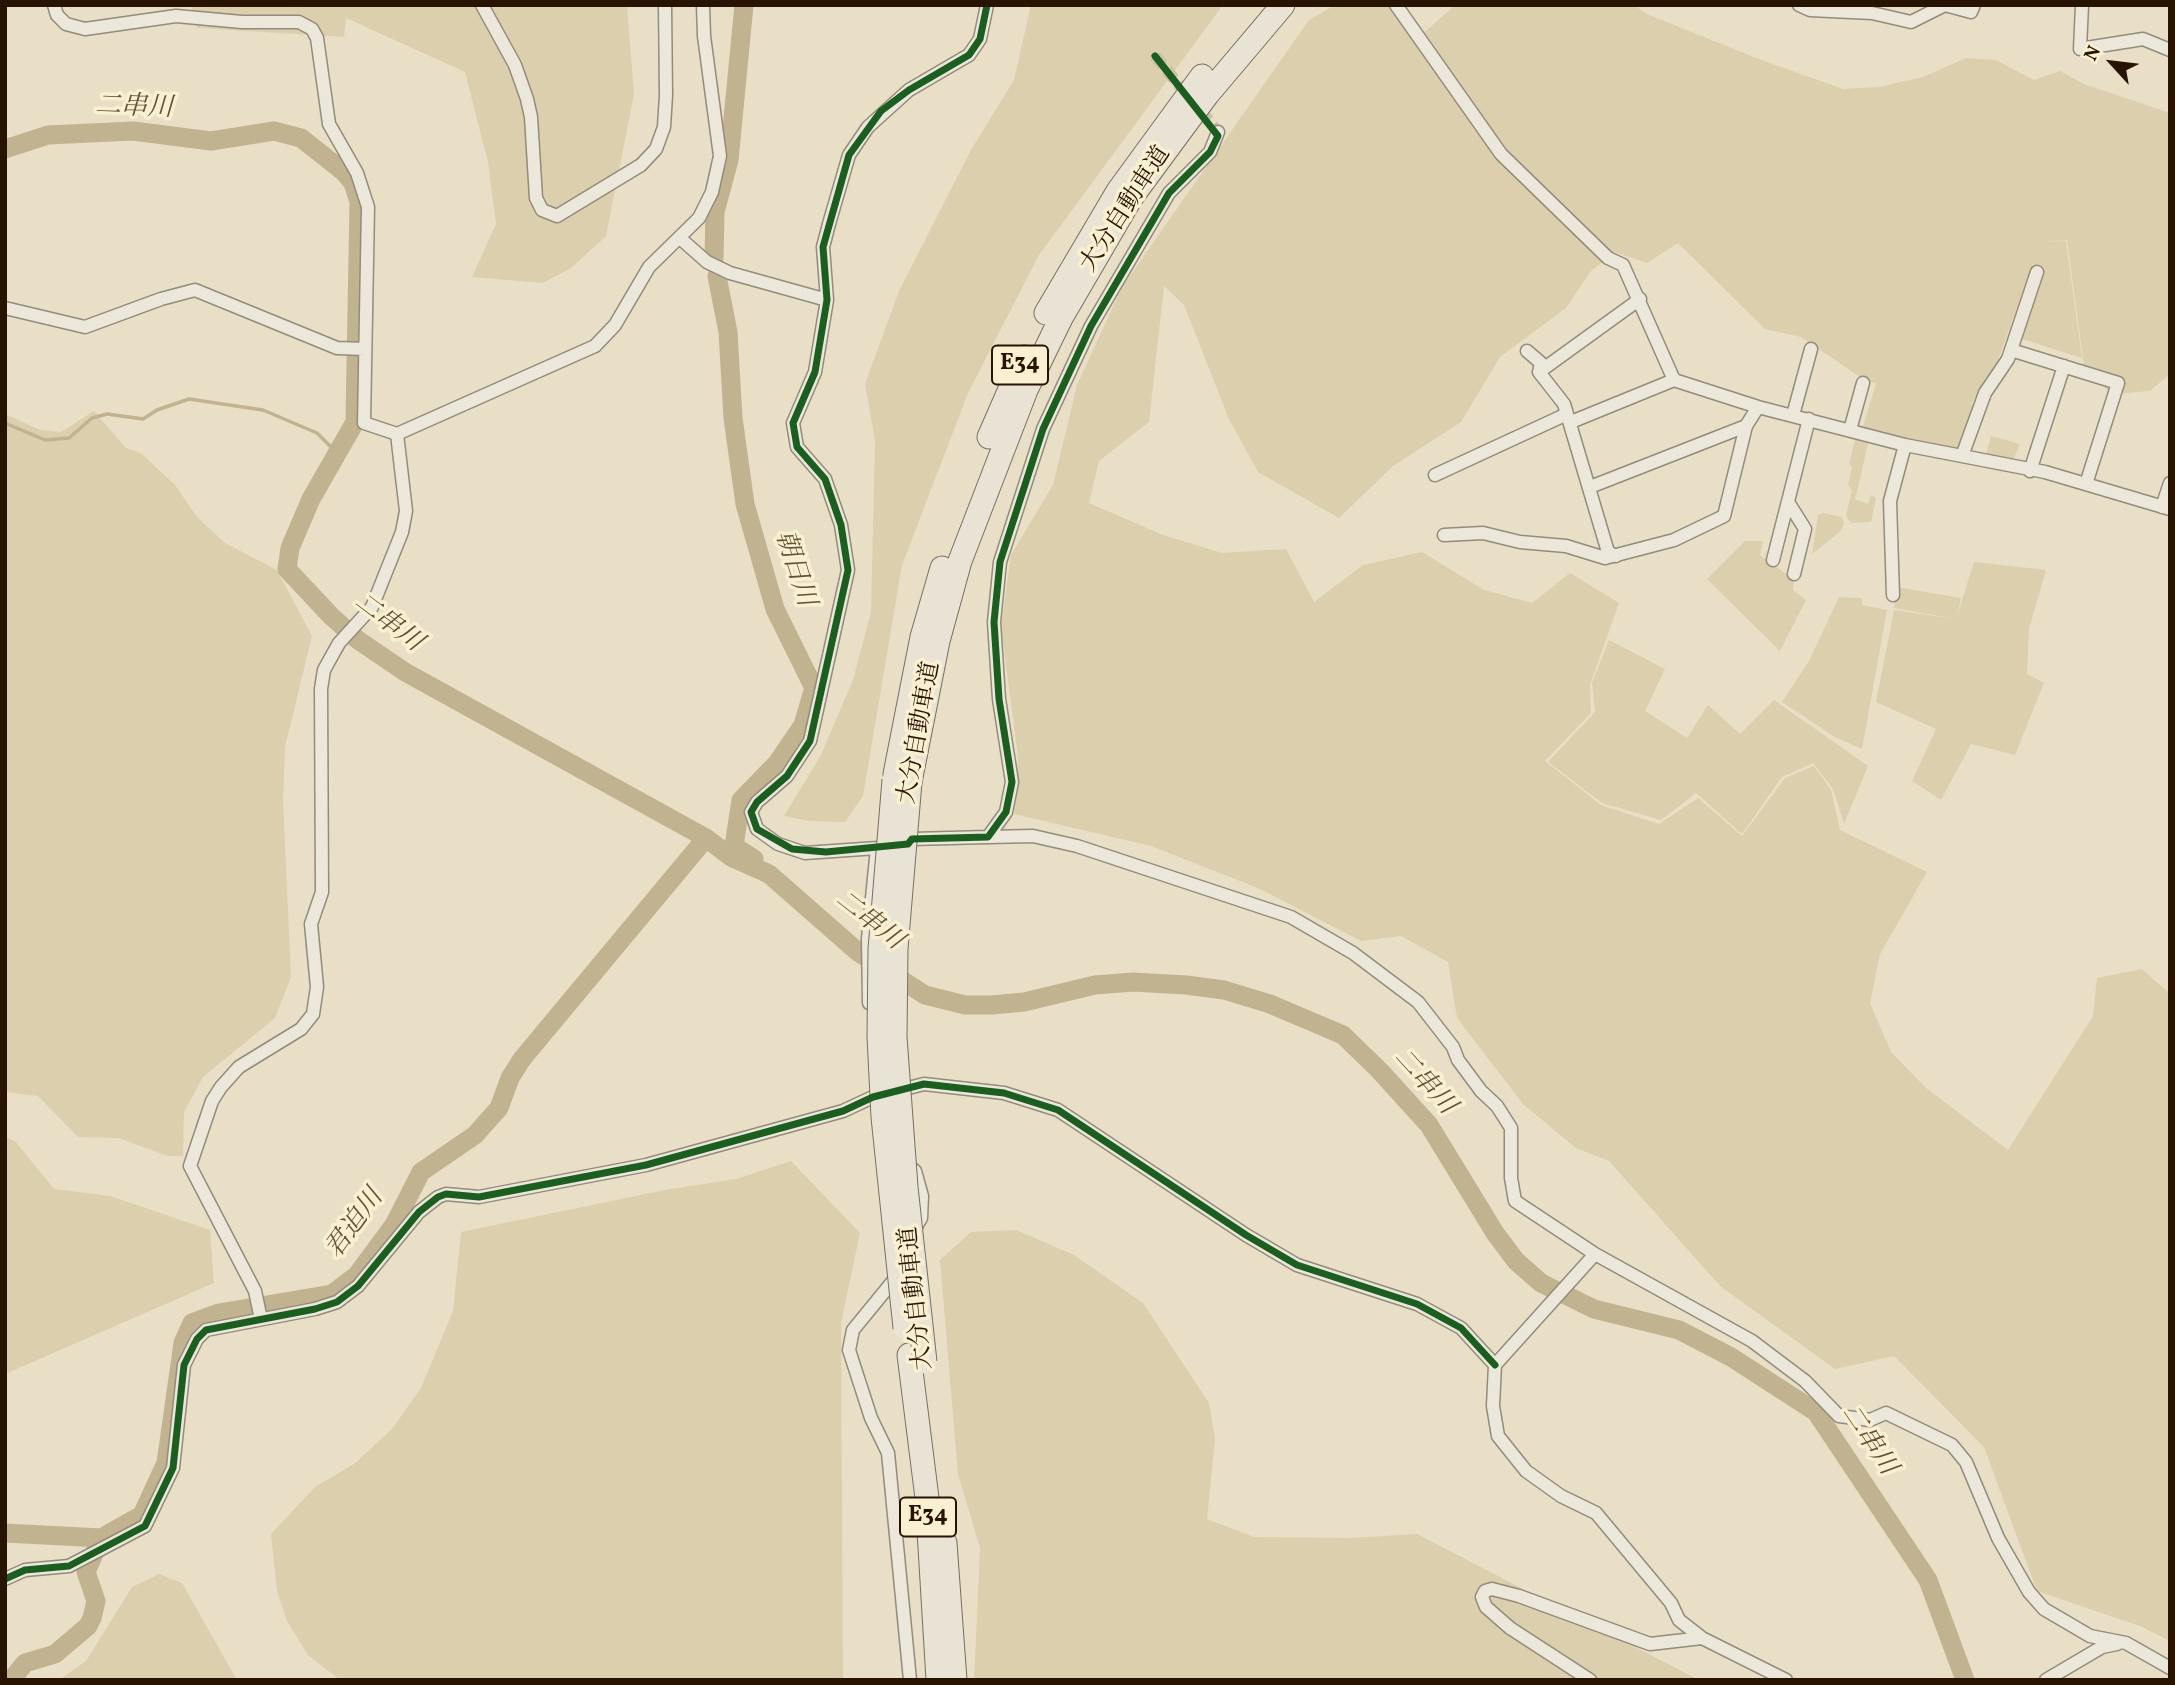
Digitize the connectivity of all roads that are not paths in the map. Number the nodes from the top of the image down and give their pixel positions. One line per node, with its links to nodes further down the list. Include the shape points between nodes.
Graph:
1 (54, 5): 21 (street, via 66,24 85,29 176,16 299,22 312,29 329,124 366,193)
2 (482, 5): 3 (street, via 527,99 536,198 542,210 557,216 641,165 658,145 666,95)
3 (665, 5)
4 (703, 5): 15 (street, via 719,168 699,218)
5 (987, 5): 18 (street, via 980,39 969,55 881,111 849,155 823,247)
6 (1263, 5): 49 (highway, 大分自動車道 / E34, via 1195,85 1118,191 1066,276 1010,386 945,556 922,637)
7 (1283, 5): 49 (highway, 大分自動車道 / E34, via 1131,198 1061,318 1026,390 960,561)
8 (1396, 5): 17 (street, via 1501,154 1608,258 1623,265)
9 (1799, 5): 10 (street, via 1911,22)
10 (1945, 5): 11 (street, via 1971,12)
11 (1974, 5)
12 (2082, 5): 13 (street, via 2080,49 2143,39)
13 (2170, 50)
14 (1218, 132): 50 (street, via 1210,152 1162,204 1091,326 1043,429 1000,562 994,622 999,699 1012,782 1006,812)
15 (681, 239): 18 (street, via 707,262 730,273); 34 (street, via 649,267 615,325 595,346)
16 (2036, 272): 22 (street)
17 (1640, 299): 25 (street); 26 (street)
18 (827, 300): 51 (street, via 815,372 793,423 797,447 825,479 841,525 848,570 810,741 788,776 757,802 751,820 778,844 805,853)
19 (5, 308): 21 (street, via 85,327 195,290 337,348)
20 (1811, 348): 29 (street)
21 (364, 349): 34 (street, via 364,422)
22 (2011, 350): 24 (street); 36 (street, via 1985,393)
23 (1527, 351): 25 (street, via 1541,363)
24 (2064, 366): 37 (street); 40 (street, via 2118,383)
25 (1539, 372): 30 (street)
26 (1674, 380): 28 (street); 30 (street)
27 (1863, 383): 33 (street)
28 (1758, 407): 29 (street); 32 (street)
29 (1793, 415): 31 (street)
30 (1569, 418): 38 (street); 41 (street)
31 (1809, 419): 33 (street); 42 (street)
32 (1746, 426): 41 (street); 45 (street, via 1724,516 1674,540)
33 (1850, 430): 35 (street)
34 (397, 434): 54 (street, via 406,511 387,575 372,607 339,643 324,670 321,689 321,892 311,924 317,988 313,1014 301,1029 239,1068 221,1087 190,1166 255,1291)
35 (1905, 445): 36 (street); 48 (street, via 1890,501)
36 (1962, 456): 37 (street)
37 (2030, 471): 40 (street)
38 (1435, 475)
39 (2170, 483): 43 (street)
40 (2086, 484): 43 (street)
41 (1590, 486): 45 (street, via 1608,552)
42 (1788, 502): 46 (street); 47 (street, via 1805,529)
43 (2166, 508)
44 (1444, 535): 45 (street, via 1483,533 1566,546 1605,558)
45 (1616, 556)
46 (1773, 559)
47 (1794, 574)
48 (1893, 595)
49 (902, 781): 55 (highway, 大分自動車道 / E34, bridge, via 880,949 879,1037 890,1191)
50 (988, 837): 51 (street, via 912,839 908,844); 53 (street, via 1033,836 1077,846 1291,917 1353,953 1418,1002 1481,1091 1497,1105 1511,1128 1515,1201)
51 (877, 848): 52 (street, via 868,937)
52 (873, 1097): 54 (street, via 843,1111 646,1166 479,1197 446,1194 419,1212 375,1269 337,1302); 56 (street, via 924,1084 1004,1093 1058,1110 1297,1265 1417,1304 1461,1328); 61 (street, via 879,1143 890,1156 915,1171 922,1196 921,1218 906,1243 900,1272 861,1318 849,1350 871,1418 888,1452)
53 (1595, 1254): 56 (street); 59 (street, via 1752,1341 1805,1381 1839,1416 1870,1420 1886,1413 1951,1445 1966,1462 1998,1538 2029,1592 2060,1621)
54 (261, 1319): 57 (street, via 206,1330 197,1339 184,1365 173,1468 145,1526 69,1566 25,1570)
55 (917, 1359): 62 (highway, 大分自動車道 / E34); 63 (highway, 大分自動車道 / E34, via 949,1573)
56 (1495, 1365): 58 (street, via 1493,1406 1498,1436 1526,1471 1596,1513 1671,1603 1679,1620)
57 (5, 1579)
58 (1702, 1638): 64 (street, via 1650,1644 1519,1596 1485,1591 1486,1607 1510,1628); 65 (street)
59 (2117, 1644): 60 (street, via 2126,1643); 66 (street, via 2102,1647)
60 (2170, 1668)
61 (910, 1680)
62 (937, 1680)
63 (955, 1680)
64 (1590, 1680)
65 (1786, 1680)
66 (2046, 1680)

